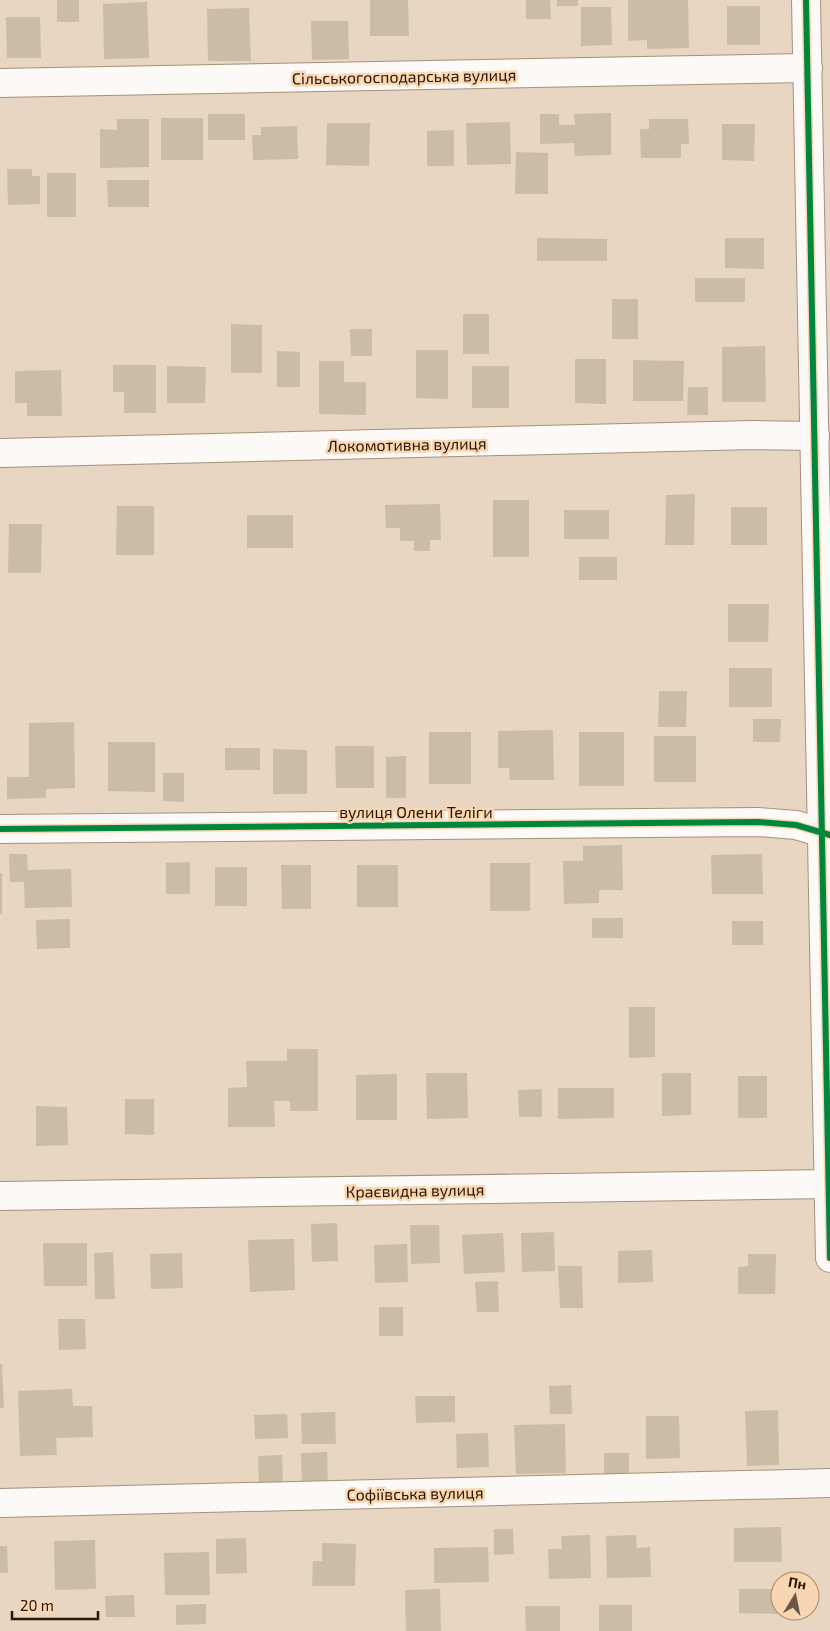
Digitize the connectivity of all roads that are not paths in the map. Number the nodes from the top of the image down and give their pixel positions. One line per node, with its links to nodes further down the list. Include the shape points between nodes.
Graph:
1 (806, 0): 2 (street)
2 (808, 68): 3 (street, Сільськогосподарська вулиця); 4 (street)
3 (0, 83)
4 (820, 208): 5 (street)
5 (815, 436): 6 (street, Локомотивна вулиця); 7 (street)
6 (0, 453)
7 (823, 522): 9 (street)
8 (0, 828): 9 (street, вулиця Олени Теліги, via 758,822 796,825)
9 (826, 834): 10 (street)
10 (829, 1184): 11 (street, Краєвидна вулиця); 12 (street)
11 (0, 1196)
12 (830, 1258)
13 (830, 1483): 14 (street, Софіївська вулиця)
14 (0, 1503)

